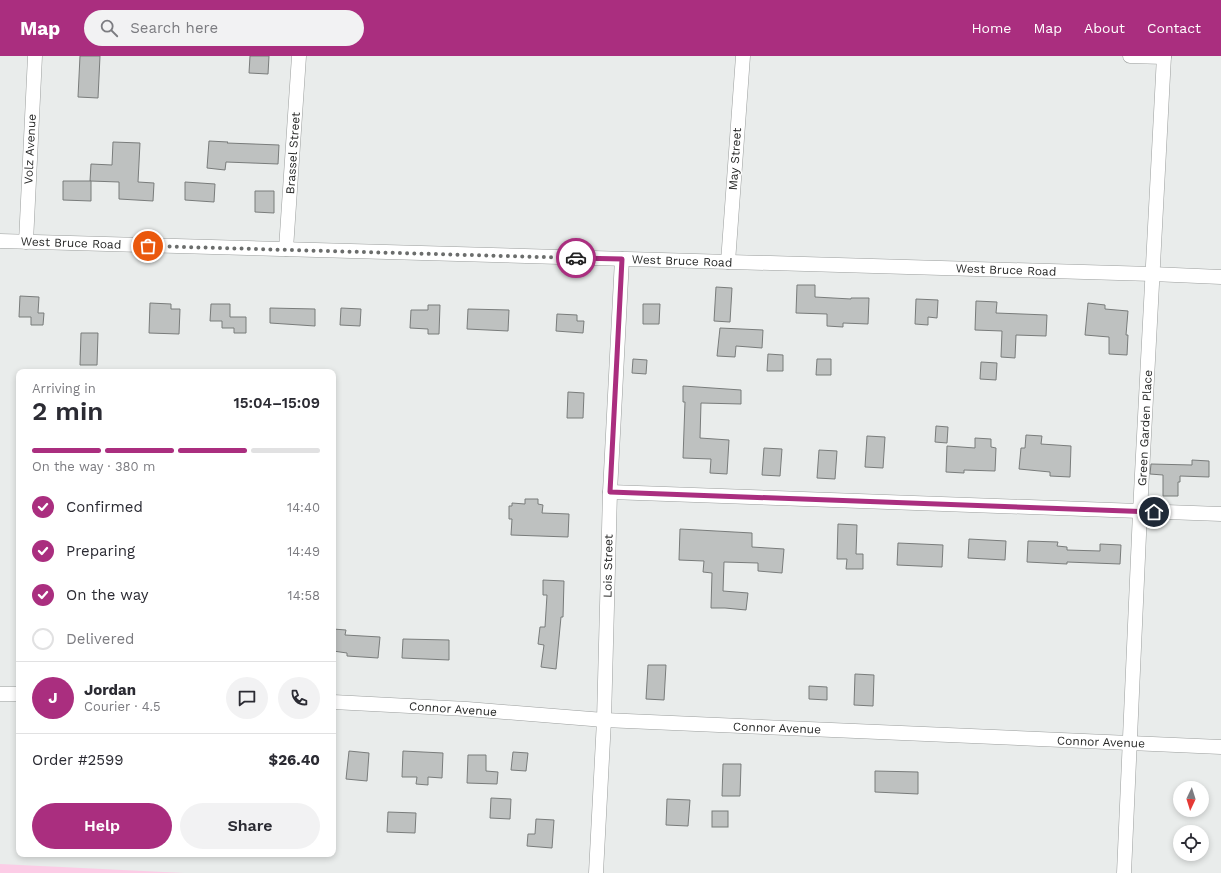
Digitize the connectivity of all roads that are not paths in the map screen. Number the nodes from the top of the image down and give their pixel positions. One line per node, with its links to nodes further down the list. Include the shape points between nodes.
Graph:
1 (34, 56): 7 (street, Volz Avenue)
2 (299, 56): 8 (street, Brassel Street)
3 (743, 56): 10 (street, May Street)
4 (1130, 56): 5 (street)
5 (1164, 56): 11 (street, Green Garden Place)
6 (0, 241): 7 (street, West Bruce Road)
7 (26, 242): 8 (street, West Bruce Road)
8 (286, 249): 9 (street, West Bruce Road)
9 (622, 259): 10 (street, West Bruce Road); 13 (street, Lois Street)
10 (728, 262): 11 (street, West Bruce Road)
11 (1152, 274): 12 (street, West Bruce Road); 14 (street, Green Garden Place)
12 (1221, 277)
13 (610, 492): 14 (street); 19 (street, Lois Street)
14 (1140, 512): 15 (street); 20 (street, Green Garden Place)
15 (1221, 514)
16 (0, 694): 17 (street)
17 (16, 694)
18 (336, 702): 19 (street, Connor Avenue)
19 (604, 720): 20 (street, Connor Avenue); 22 (street, Lois Street)
20 (1130, 743): 21 (street, Connor Avenue); 23 (street, Green Garden Place)
21 (1221, 747)
22 (596, 873)
23 (1124, 873)

